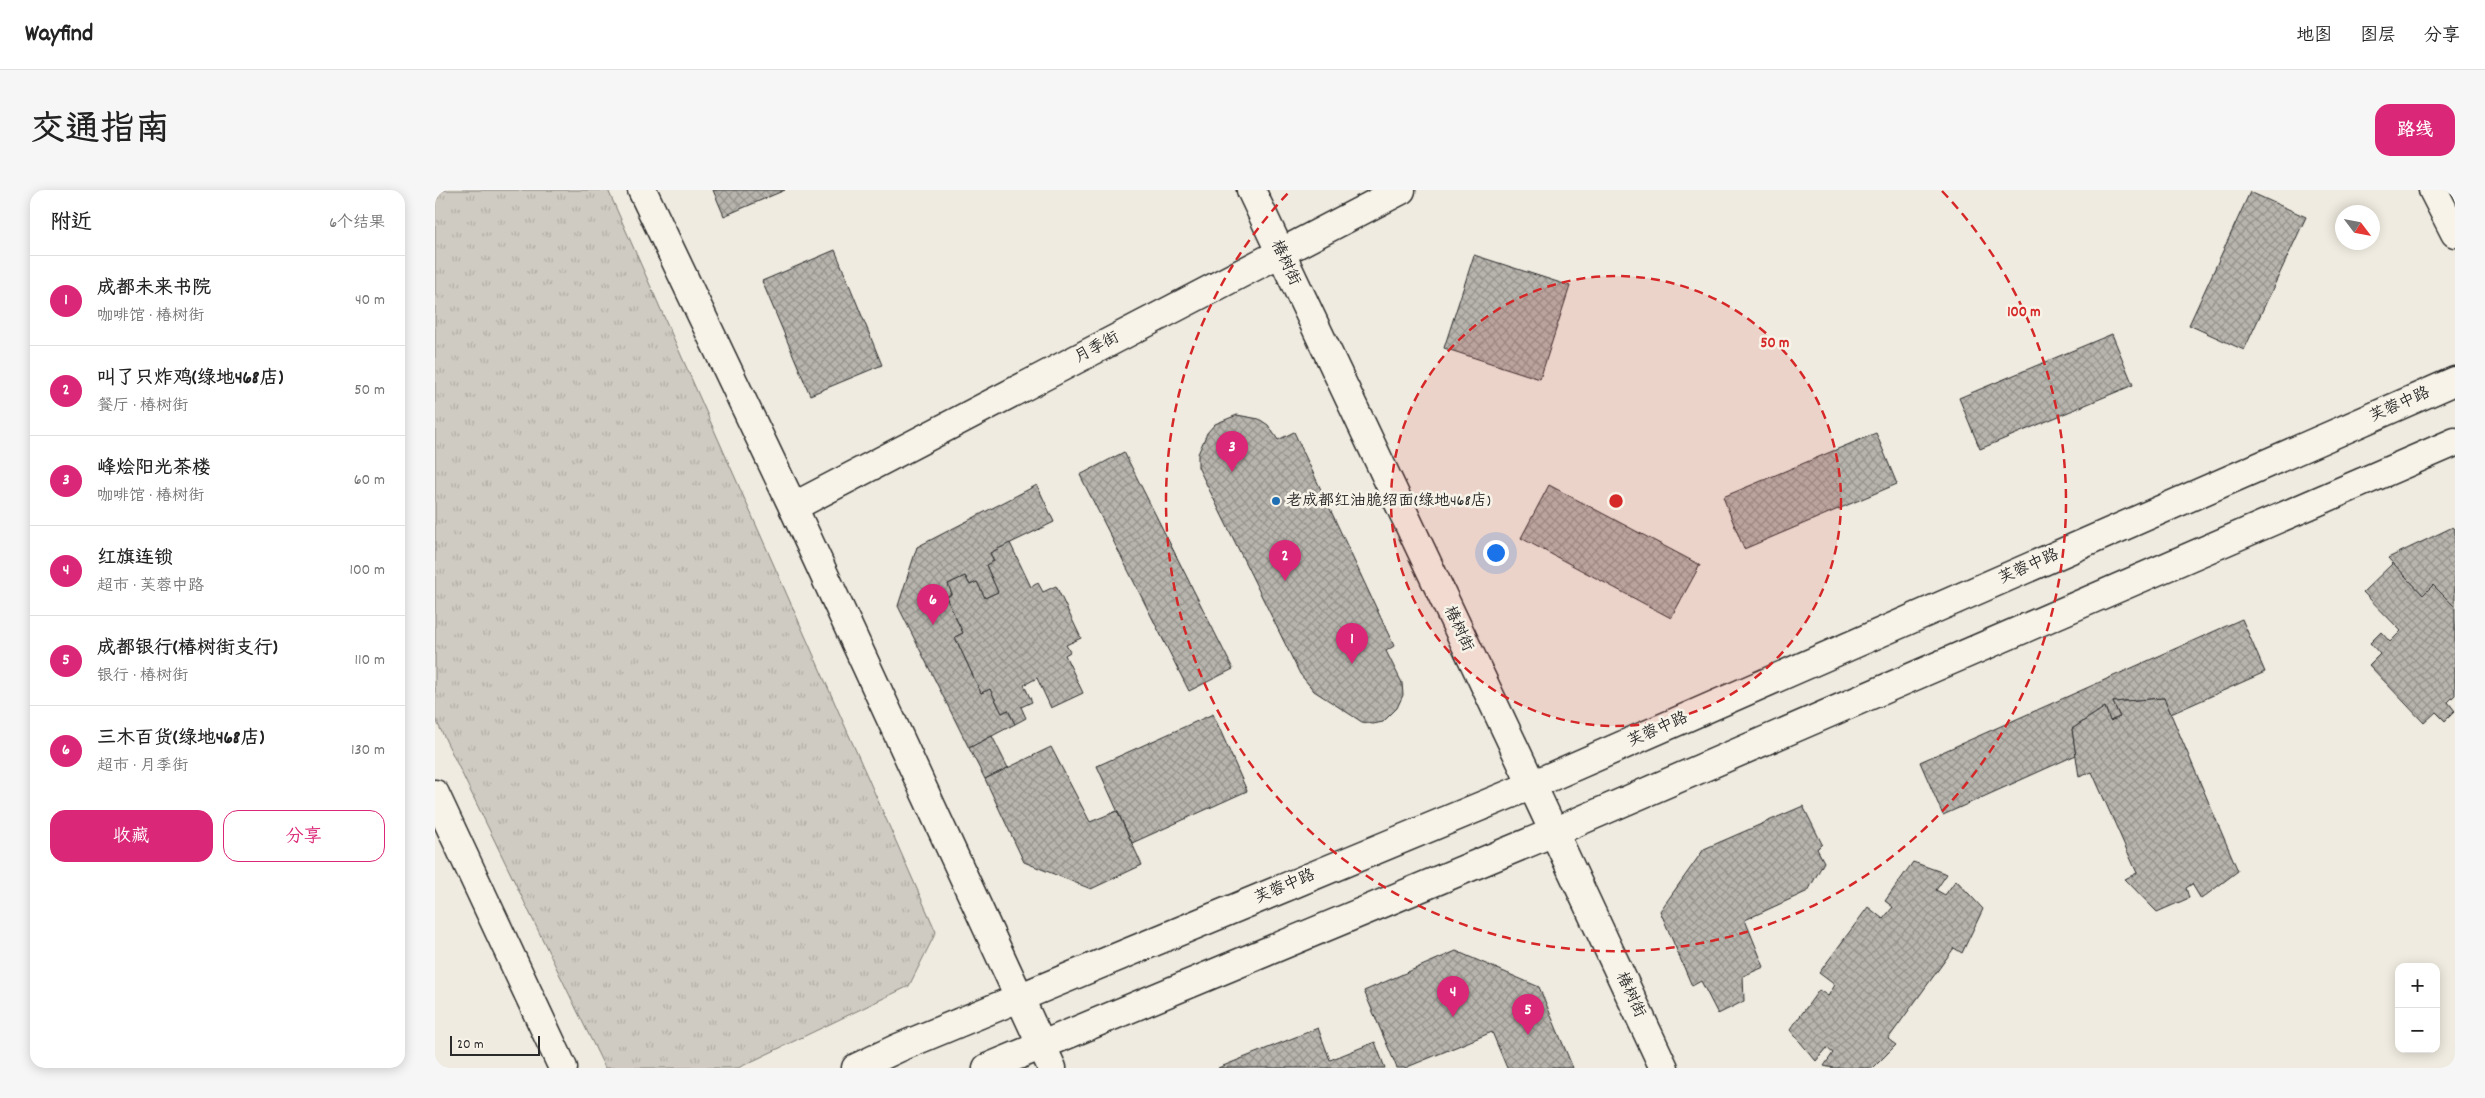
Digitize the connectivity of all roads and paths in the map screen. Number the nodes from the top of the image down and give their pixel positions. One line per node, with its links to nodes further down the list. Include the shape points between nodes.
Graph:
1 (642, 190): 9 (main road)
2 (1251, 190): 6 (main road, 椿树街)
3 (1401, 190): 6 (main road, 月季街)
4 (2433, 190): 5 (main road)
5 (2455, 234)
6 (1280, 252): 9 (main road, 月季街); 10 (main road, 椿树街)
7 (2455, 381): 10 (main road, 芙蓉中路)
8 (2455, 442): 12 (main road)
9 (793, 507): 13 (main road)
10 (1532, 784): 12 (main road, 椿树街); 13 (main road, 芙蓉中路)
11 (435, 794): 15 (main road)
12 (1554, 832): 14 (main road); 18 (main road, 椿树街)
13 (1020, 997): 14 (main road); 16 (main road, 芙蓉中路)
14 (1047, 1056): 17 (main road)
15 (563, 1068)
16 (856, 1068)
17 (987, 1068)
18 (1664, 1068)

